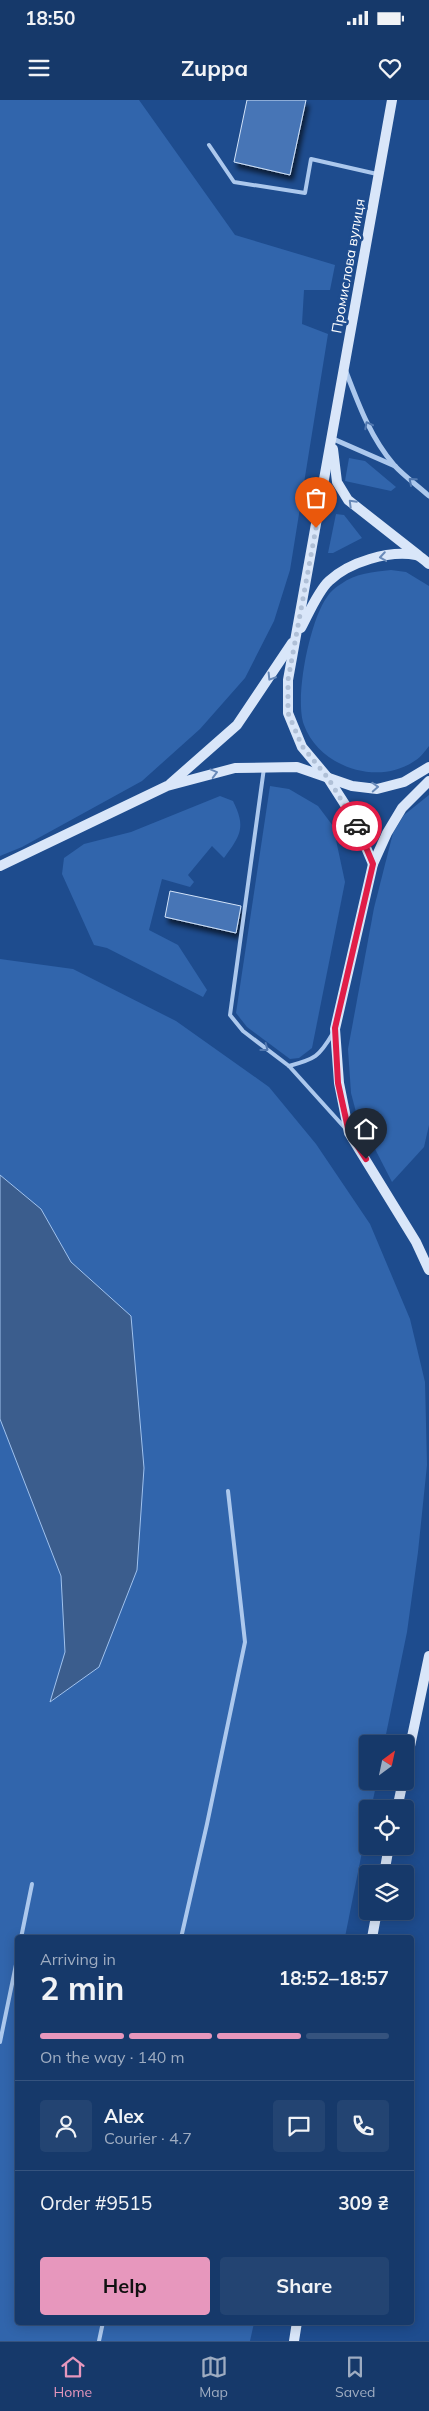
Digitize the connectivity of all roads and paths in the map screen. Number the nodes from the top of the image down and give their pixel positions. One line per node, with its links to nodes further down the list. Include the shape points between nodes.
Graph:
1 (392, 100): 3 (main road, Промислова вулиця)
2 (209, 146): 3 (lane, via 234,182 305,194 312,159)
3 (378, 175): 4 (main road, Промислова вулиця)
4 (344, 367): 5 (main road, Промислова вулиця); 6 (street, one-way to 4, via 364,418)
5 (331, 438): 6 (street); 8 (main road, one-way to 5, via 348,500 337,482); 10 (main road, Промислова вулиця)
6 (395, 466): 7 (street, one-way to 6)
7 (429, 496)
8 (418, 555): 9 (main road); 10 (main road, one-way to 10, via 386,556 345,570 328,582)
9 (429, 564)
10 (296, 636): 13 (main road, Промислова вулиця, via 288,680 288,713 302,746); 15 (main road, one-way to 15, via 237,725)
11 (264, 766): 13 (main road, via 297,767); 15 (main road, one-way to 11, via 235,768); 19 (lane, one-way to 19, via 230,1015 243,1031)
12 (429, 768): 13 (main road, one-way to 12, via 352,786 377,789 404,782)
13 (328, 778): 16 (main road, Промислова вулиця, via 353,817)
14 (429, 781): 16 (main road, via 402,808)
15 (167, 786): 17 (main road)
16 (373, 864): 18 (main road)
17 (0, 866)
18 (335, 1028): 19 (lane, via 323,1051 310,1060); 20 (main road, via 338,1083)
19 (289, 1066): 20 (lane)
20 (349, 1133): 21 (main road, via 416,1242)
21 (429, 1270)
22 (228, 1491): 28 (lane, via 245,1642)
23 (429, 1656): 24 (main road)
24 (412, 1735)
25 (32, 1884): 27 (lane)
26 (375, 1920): 29 (main road)
27 (22, 1935)
28 (182, 1935)
29 (373, 1935)
30 (15, 1970): 31 (lane)
31 (0, 2042)
32 (102, 2325): 34 (lane)
33 (297, 2325): 35 (main road)
34 (99, 2341)
35 (294, 2341)

